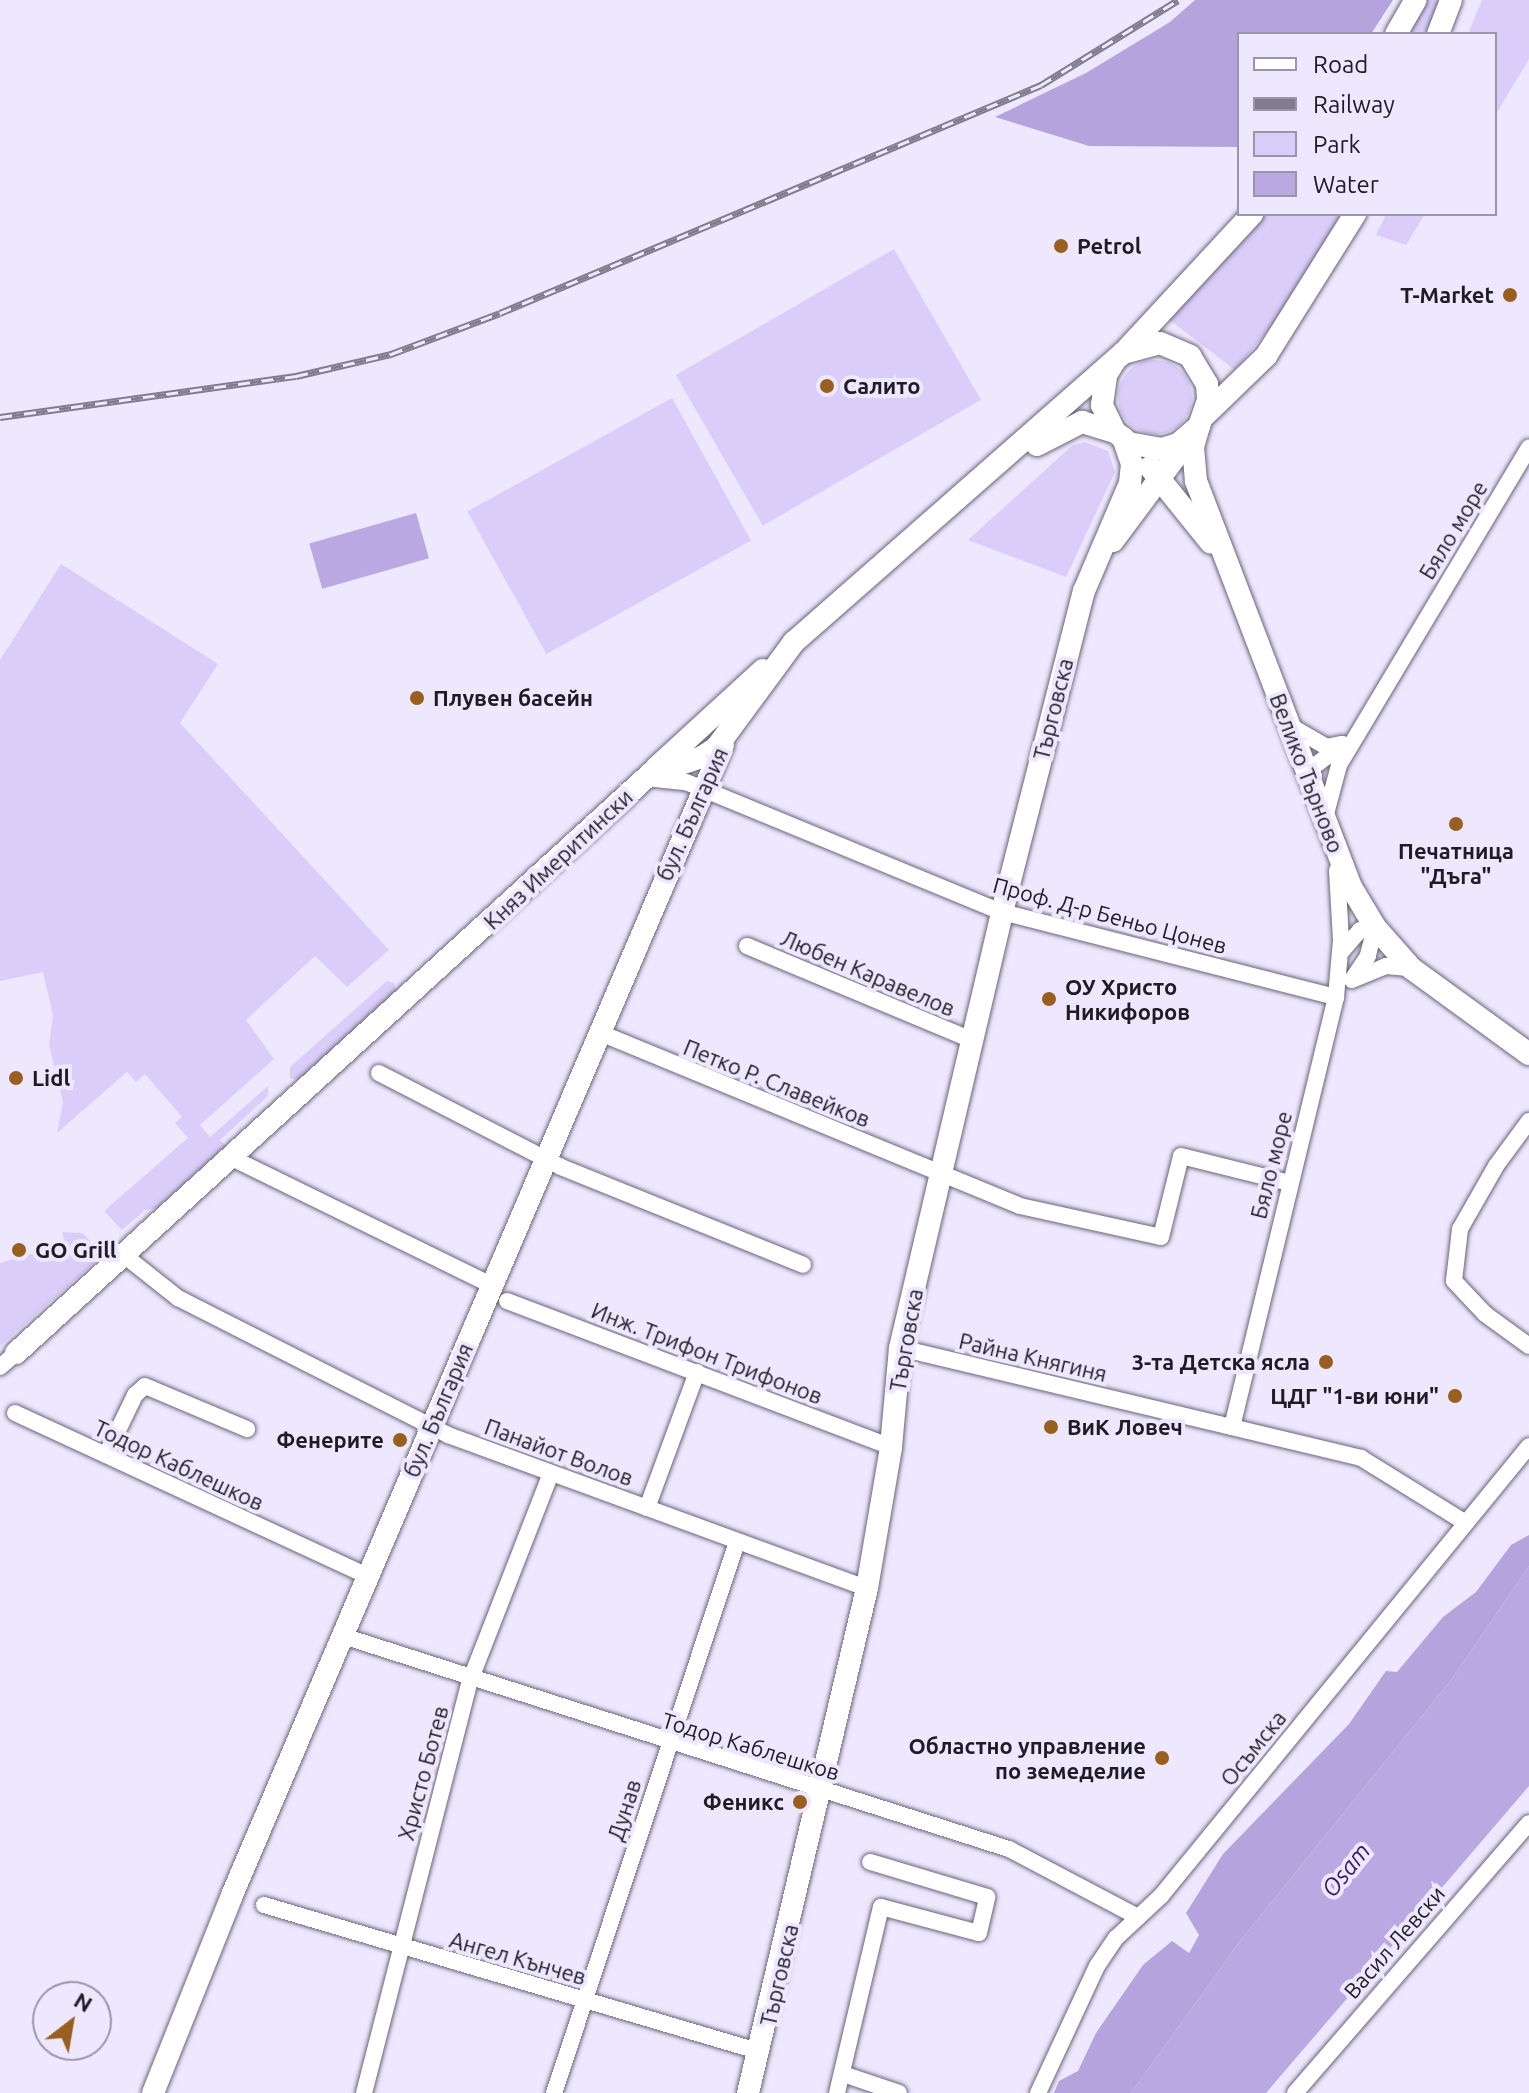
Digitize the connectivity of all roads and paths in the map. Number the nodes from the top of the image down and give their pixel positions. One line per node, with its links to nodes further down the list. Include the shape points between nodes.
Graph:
1 (1416, 0): 3 (street)
2 (1451, 0): 4 (street)
3 (1397, 32)
4 (1439, 32)
5 (1250, 216): 7 (street, Княз Имеритински)
6 (1354, 216): 8 (street, via 1266,356)
7 (1118, 357): 8 (street, Велико Търново, via 1160,343 1190,356 1207,384); 9 (street, via 1102,390 1107,419); 12 (street, Княз Имеритински)
8 (1199, 426): 9 (street, via 1162,449); 11 (street); 15 (street, Велико Търново, via 1193,447 1196,481)
9 (1123, 438): 11 (street); 12 (street, via 1097,423 1068,426); 16 (street, via 1132,464 1130,483)
10 (1529, 447): 20 (street, Бяло море)
11 (1159, 478): 13 (street); 14 (street)
12 (979, 483): 17 (street, Княз Имеритински)
13 (1198, 526): 14 (street, via 1174,510 1158,507); 15 (street)
14 (1117, 534): 16 (street)
15 (1224, 560): 18 (street, Велико Търново)
16 (1084, 591): 28 (street, Търговска)
17 (794, 642): 19 (street, Княз Имеритински); 22 (street)
18 (1289, 724): 20 (street, via 1326,747); 23 (street, Велико Търново)
19 (731, 730): 22 (street, Княз Имеритински, via 702,757); 24 (street, бул. България)
20 (1350, 739): 21 (street, Бяло море); 23 (street)
21 (1339, 765): 23 (street, via 1320,777); 26 (street, Бяло море, via 1327,797)
22 (650, 774): 25 (street, Княз Имеритински)
23 (1308, 776): 26 (street, Велико Търново)
24 (701, 788): 25 (street, Проф. Д-р Беньо Цонев, via 661,777); 28 (street, Проф. Д-р Беньо Цонев); 35 (street, бул. България)
25 (627, 795): 40 (street, Княз Имеритински)
26 (1325, 822): 27 (street, Велико Търново)
27 (1334, 846): 29 (street, Велико Търново); 31 (street)
28 (1002, 912): 34 (street, Проф. Д-р Беньо Цонев); 36 (street, Търговска)
29 (1375, 927): 31 (street, via 1348,940); 32 (street, Велико Търново); 33 (street, via 1368,956)
30 (747, 946): 36 (street, Любен Каравелов)
31 (1340, 956): 34 (street)
32 (1411, 968): 33 (street, Бяло море, via 1386,966); 37 (street, Велико Търново)
33 (1352, 980): 34 (street, Бяло море)
34 (1336, 997): 43 (street, Бяло море)
35 (598, 1032): 41 (street, бул. България); 42 (street, Петко Р. Славейков)
36 (972, 1040): 42 (street, Търговска)
37 (1529, 1054)
38 (379, 1073): 41 (street)
39 (1529, 1121): 48 (street, via 1460,1229 1454,1281 1485,1314)
40 (232, 1158): 44 (street, Княз Имеритински); 46 (street)
41 (545, 1159): 45 (street); 46 (street, бул. България)
42 (940, 1174): 43 (street, Петко Р. Славейков, via 1020,1206 1161,1237 1181,1156); 49 (street, Търговска)
43 (1289, 1183): 53 (street, Бяло море)
44 (125, 1256): 50 (street, Княз Имеритински); 54 (street, Панайот Волов, via 178,1298)
45 (803, 1265)
46 (491, 1285): 54 (street, бул. България)
47 (507, 1301): 51 (street, Инж. Трифон Трифонов)
48 (1529, 1346)
49 (900, 1348): 53 (street, Райна Княгиня); 57 (street, Търговска)
50 (5, 1361)
51 (697, 1372): 57 (street, Инж. Трифон Трифонов); 60 (street)
52 (15, 1413): 58 (street, Тодор Каблешков)
53 (1232, 1427): 61 (street, Райна Княгиня, via 1361,1458)
54 (432, 1428): 59 (street, Панайот Волов); 63 (street, бул. България)
55 (247, 1429): 58 (street, via 145,1386 135,1395)
56 (1529, 1446): 61 (street, Осъмска)
57 (891, 1447): 64 (street, Търговска)
58 (106, 1455): 63 (street, Тодор Каблешков)
59 (551, 1473): 60 (street, Панайот Волов); 66 (street, Христо Ботев)
60 (647, 1508): 62 (street, Панайот Волов)
61 (1466, 1523): 72 (street, Осъмска, via 1161,1896)
62 (737, 1542): 64 (street, Панайот Волов); 67 (street, Дунав)
63 (368, 1576): 65 (street, бул. България)
64 (867, 1588): 68 (street, Търговска)
65 (343, 1636): 66 (street, Тодор Каблешков); 77 (street, бул. България)
66 (470, 1681): 67 (street, Тодор Каблешков); 73 (street, Христо Ботев)
67 (669, 1744): 68 (street, Тодор Каблешков); 74 (street, Дунав)
68 (822, 1790): 72 (street, Тодор Каблешков, via 1009,1849); 75 (street, Търговска)
69 (1529, 1823): 84 (street, Васил Левски)
70 (870, 1862): 76 (street, via 987,1897 979,1933 881,1907)
71 (264, 1905): 73 (street, Ангел Кънчев)
72 (1138, 1917): 83 (street, Осъмска, via 1097,1966)
73 (401, 1947): 74 (street, Ангел Кънчев); 78 (street, Христо Ботев)
74 (585, 2000): 75 (street, Ангел Кънчев); 79 (street, Дунав)
75 (761, 2052): 80 (street, Търговска)
76 (843, 2074): 81 (street); 82 (street)
77 (153, 2093)
78 (364, 2093)
79 (554, 2093)
80 (748, 2093)
81 (837, 2093)
82 (899, 2093)
83 (1038, 2093)
84 (1295, 2093)

